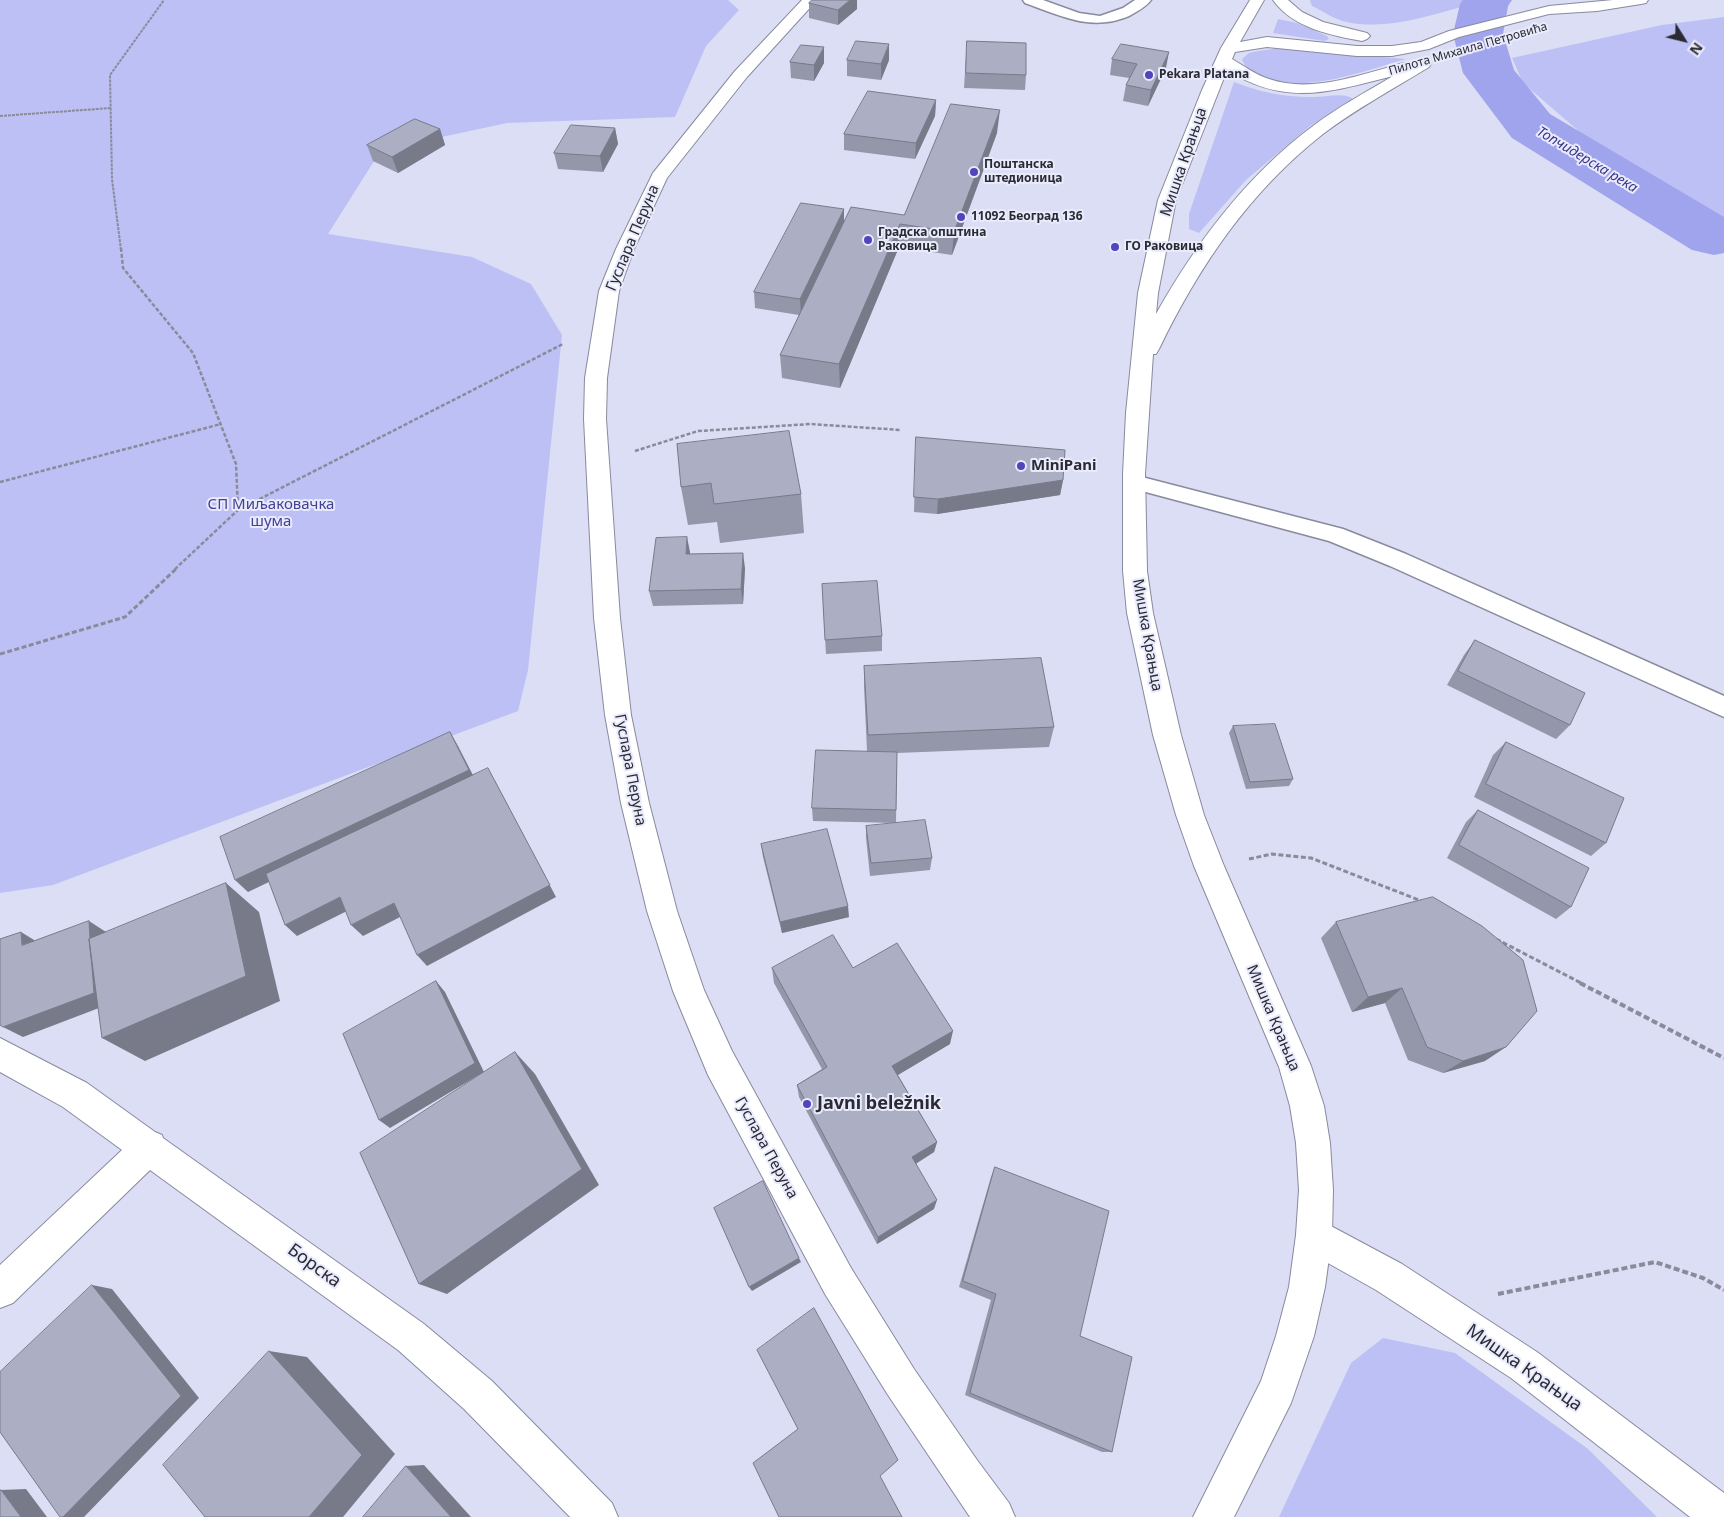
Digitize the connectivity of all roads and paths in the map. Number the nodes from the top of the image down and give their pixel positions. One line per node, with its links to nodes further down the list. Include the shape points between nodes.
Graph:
1 (164, 0): 14 (path, via 110,75)
2 (810, 0): 16 (main road, Гуслара Перуна, via 747,66 659,177 609,291)
3 (1030, 0): 4 (lane, via 1072,17 1093,21 1118,15)
4 (1144, 0)
5 (1257, 0): 11 (main road, Мишка Крањца)
6 (1280, 0): 10 (main road, via 1296,15 1349,34 1381,38)
7 (1641, 0): 8 (main road, Пилота Михаила Петровића)
8 (1598, 7): 9 (main road, Пилота Михаила Петровића); 10 (main road, Пилота Михаила Петровића, via 1549,10)
9 (1557, 24)
10 (1454, 34): 11 (main road, Пилота Михаила Петровића, via 1424,46 1392,51 1357,51 1267,42)
11 (1227, 54): 13 (main road, Пилота Михаила Петровића, via 1253,79 1290,89 1305,89); 17 (main road, Мишка Крањца, via 1195,125 1167,200 1148,293)
12 (1441, 57): 13 (main road, Пилота Михаила Петровића)
13 (1423, 64): 17 (main road, via 1318,130 1229,216 1187,275)
14 (111, 108): 15 (path); 18 (path, via 112,179 123,268 192,353)
15 (0, 116)
16 (603, 324): 20 (main road, Гуслара Перуна, via 596,378); 23 (path)
17 (1142, 365): 22 (main road, Мишка Крањца)
18 (221, 424): 21 (path); 23 (path, via 236,464)
19 (901, 430): 20 (path, via 810,424 698,431)
20 (597, 464): 37 (main road, Гуслара Перуна, via 607,618 618,714 649,864 689,991 720,1063 838,1281 901,1382)
21 (0, 482)
22 (1134, 482): 25 (lane, via 1335,535 1407,564); 26 (main road, Мишка Крањца, via 1135,571 1140,613 1167,735)
23 (238, 510): 24 (path, via 125,617)
24 (0, 654)
25 (1724, 707)
26 (1209, 866): 27 (path, via 1272,854 1311,858); 32 (main road, Мишка Крањца, via 1295,1066 1307,1106 1316,1190)
27 (1425, 902)
28 (1487, 934): 30 (path)
29 (0, 1054): 31 (main road, Борска, via 75,1095)
30 (1724, 1058)
31 (150, 1148): 33 (main road); 36 (main road, Борска, via 411,1337 478,1395)
32 (1314, 1235): 35 (main road, Мишка Крањца); 38 (main road, Мишка Крањца, via 1307,1287 1277,1389)
33 (0, 1290)
34 (1724, 1290): 35 (path, via 1703,1278 1655,1262)
35 (1433, 1307): 39 (main road, Мишка Крањца, via 1524,1365)
36 (598, 1517)
37 (995, 1517)
38 (1213, 1517)
39 (1724, 1517)

